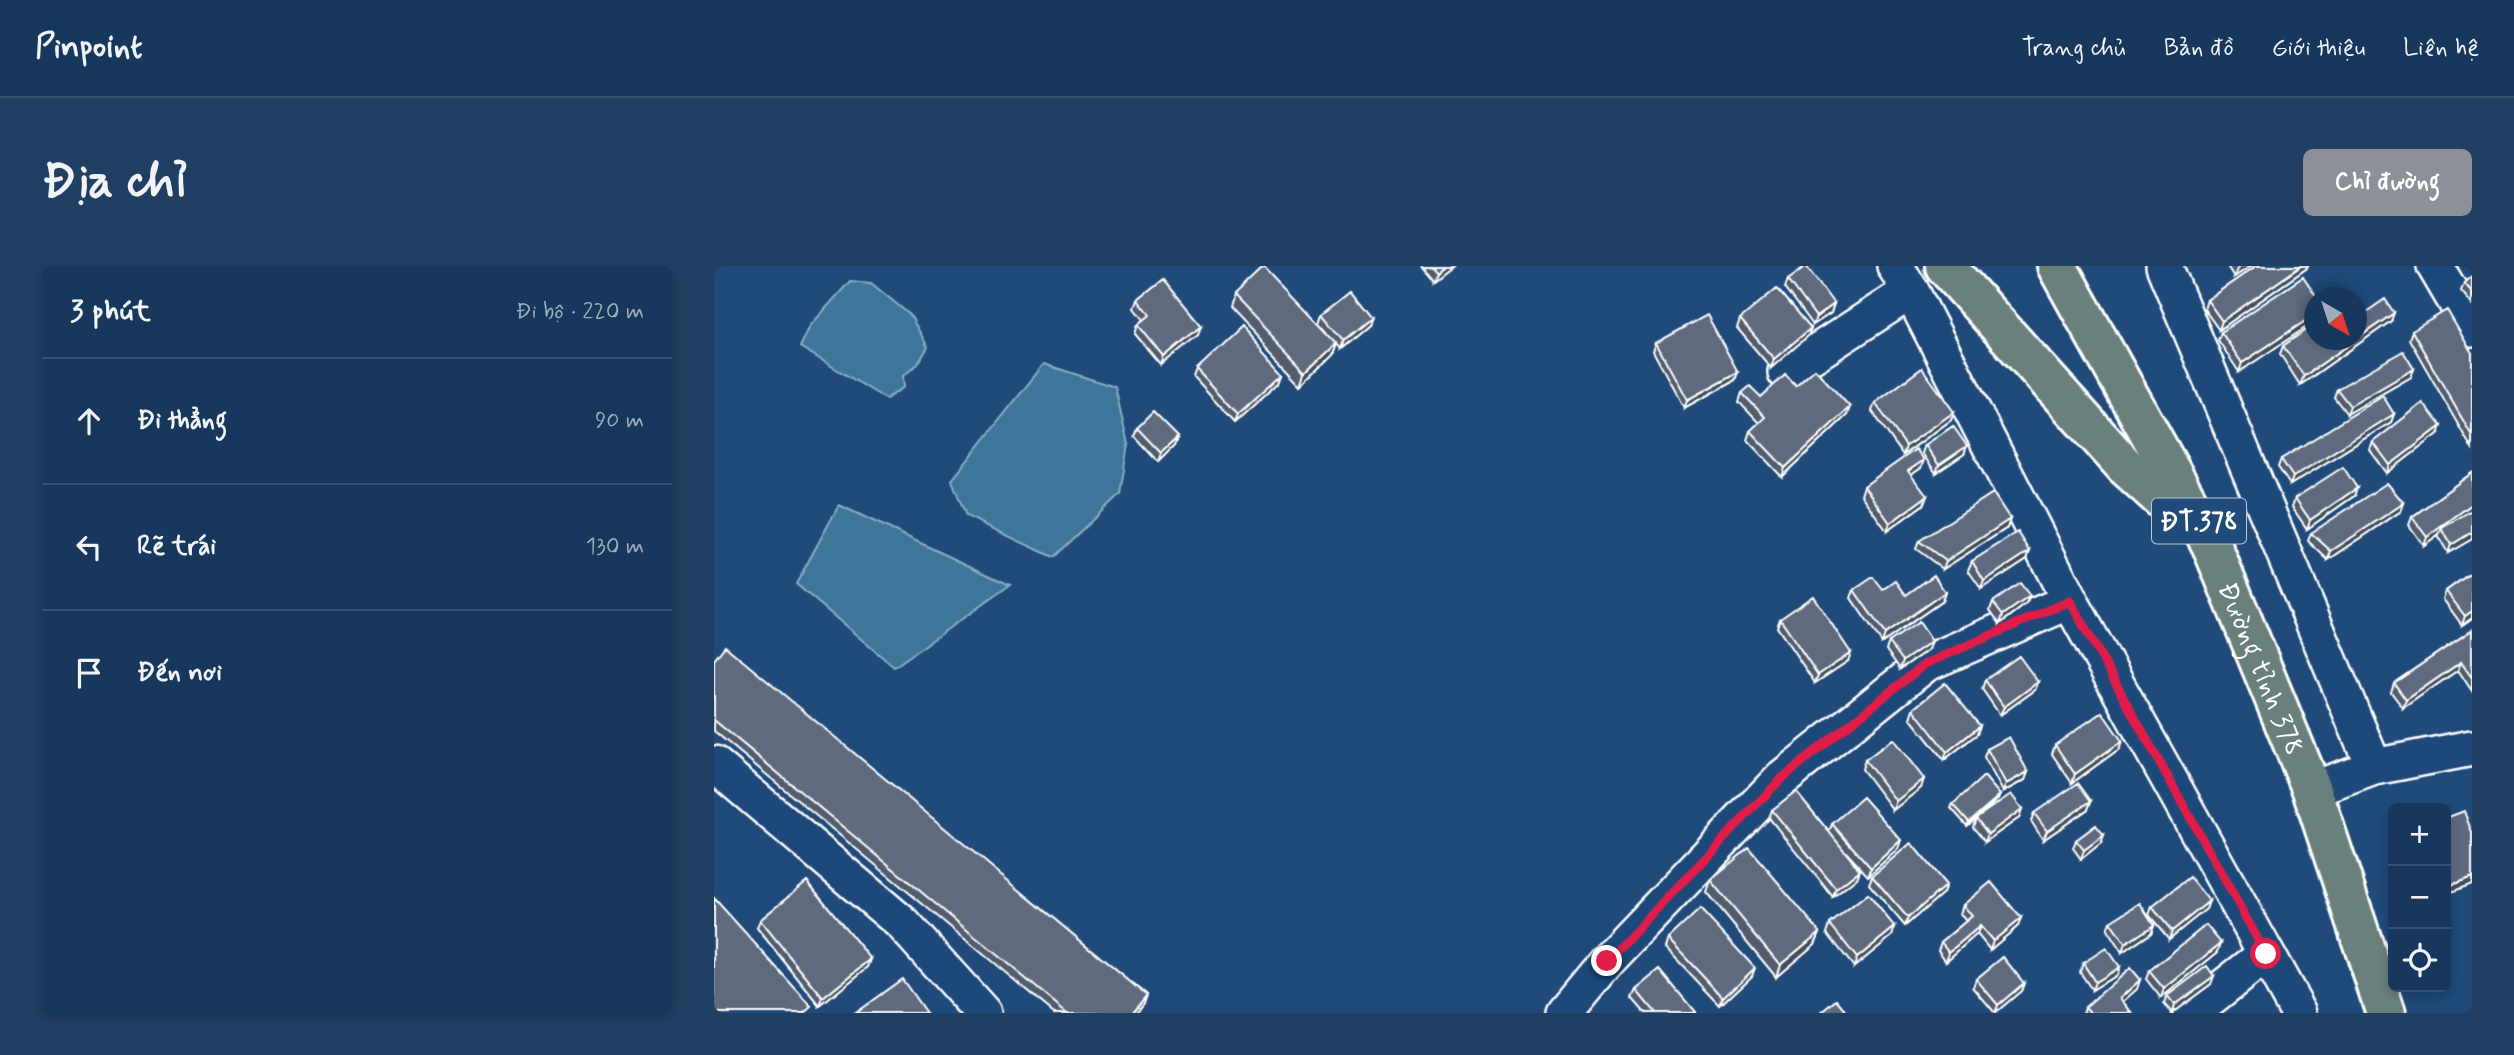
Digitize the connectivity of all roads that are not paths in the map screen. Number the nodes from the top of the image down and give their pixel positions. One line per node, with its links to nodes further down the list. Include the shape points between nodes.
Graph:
1 (1945, 266): 8 (main road, via 2126,466)
2 (2057, 266): 8 (main road, Đường tỉnh 378 / ĐT.378)
3 (2164, 266): 12 (street)
4 (2435, 266): 6 (street)
5 (1903, 278): 7 (street); 9 (street)
6 (2472, 329)
7 (1786, 372)
8 (2211, 544): 13 (main road, Đường tỉnh 378 / ĐT.378)
9 (2070, 601): 14 (street); 16 (street, via 1925,664 1781,779 1607,961)
10 (2472, 748): 12 (street)
11 (714, 764): 15 (street, via 903,924)
12 (2374, 767): 13 (street)
13 (2312, 790): 19 (main road, Đường tỉnh 378 / ĐT.378)
14 (2266, 954): 17 (street); 18 (street)
15 (984, 1013)
16 (1564, 1013)
17 (2191, 1013)
18 (2299, 1013)
19 (2386, 1013)

